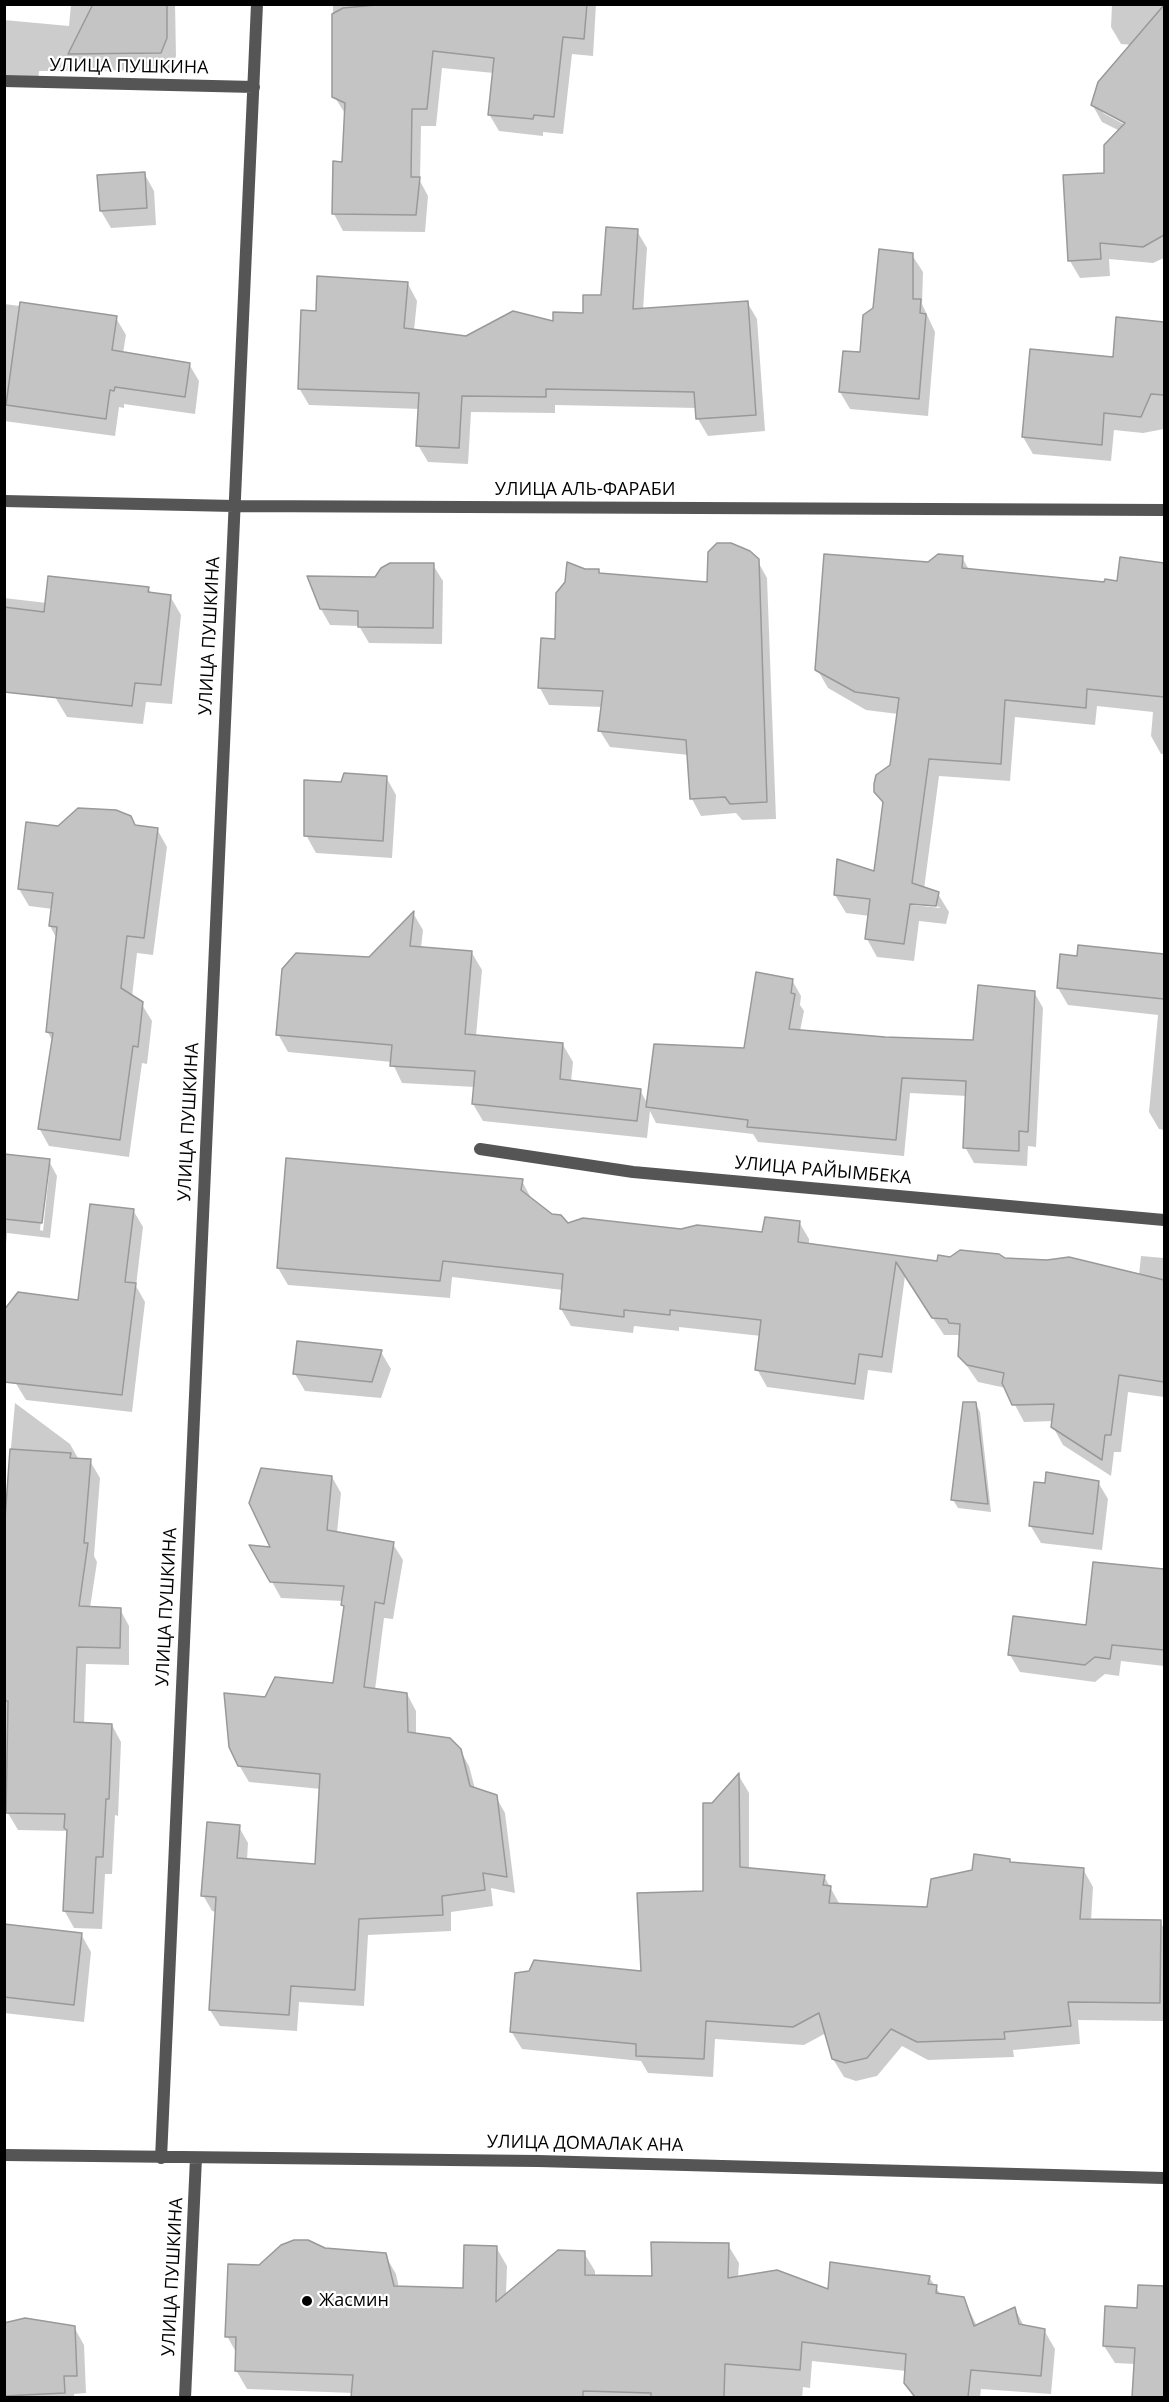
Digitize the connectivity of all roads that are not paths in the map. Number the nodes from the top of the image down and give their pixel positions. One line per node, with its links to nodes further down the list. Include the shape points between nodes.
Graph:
1 (257, 4): 3 (street, УЛИЦА ПУШКИНА)
2 (4, 81): 3 (street, УЛИЦА ПУШКИНА)
3 (254, 87): 5 (street, УЛИЦА ПУШКИНА)
4 (4, 501): 5 (street, УЛИЦА АЛЬ-ФАРАБИ)
5 (234, 506): 6 (street, УЛИЦА АЛЬ-ФАРАБИ); 10 (street, УЛИЦА ПУШКИНА)
6 (1164, 510)
7 (480, 1149): 8 (street, УЛИЦА РАЙЫМБЕКА, via 633,1172)
8 (1164, 1220)
9 (4, 2155): 10 (street, УЛИЦА ДОМАЛАК АНА)
10 (161, 2158): 11 (street, УЛИЦА ДОМАЛАК АНА)
11 (196, 2158): 12 (street, УЛИЦА ДОМАЛАК АНА, via 538,2161); 13 (street, УЛИЦА ПУШКИНА)
12 (1164, 2178)
13 (185, 2397)

